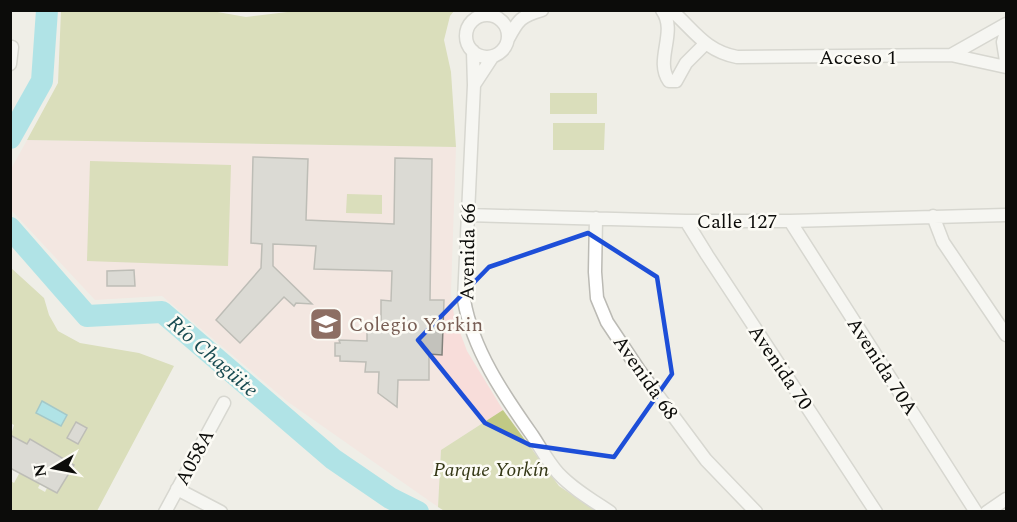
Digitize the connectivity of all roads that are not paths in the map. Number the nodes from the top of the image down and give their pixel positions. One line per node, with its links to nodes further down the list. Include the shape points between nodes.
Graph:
1 (542, 10): 9 (street, via 518,21)
2 (662, 10): 10 (street, via 669,25 664,70 669,81 676,81 686,63)
3 (671, 10): 6 (street, Acceso 1)
4 (486, 13): 5 (street); 12 (street, via 469,25 467,39)
5 (505, 15): 9 (street)
6 (684, 16): 10 (street, Acceso 1)
7 (1006, 24): 13 (street, Acceso 1)
8 (1006, 32): 15 (street)
9 (508, 40): 14 (street, via 503,50)
10 (705, 44): 13 (street, Acceso 1, via 737,57)
11 (12, 46): 16 (street)
12 (473, 51): 14 (street); 18 (street, Avenida 66)
13 (951, 55): 17 (street)
14 (493, 56): 18 (street)
15 (1006, 62)
16 (10, 64)
17 (1006, 67)
18 (474, 85): 19 (street, Avenida 66)
19 (467, 215): 22 (street, Calle 127); 31 (street, Avenida 66, via 464,300 478,347 557,472)
20 (1006, 215): 21 (street, Calle 127)
21 (933, 216): 24 (street, Calle 127); 25 (street, via 943,242)
22 (596, 218): 23 (street, Calle 127); 32 (street, Avenida 68, via 597,298 606,322 706,460)
23 (686, 221): 24 (street, Calle 127); 33 (street, Avenida 70)
24 (790, 221): 34 (street, Avenida 70A)
25 (1006, 335)
26 (224, 403): 27 (street, A058A)
27 (177, 489): 29 (street, A058A); 30 (street)
28 (1006, 499): 35 (street)
29 (165, 512)
30 (221, 512)
31 (610, 512)
32 (756, 512)
33 (876, 512)
34 (976, 512)
35 (987, 512)

